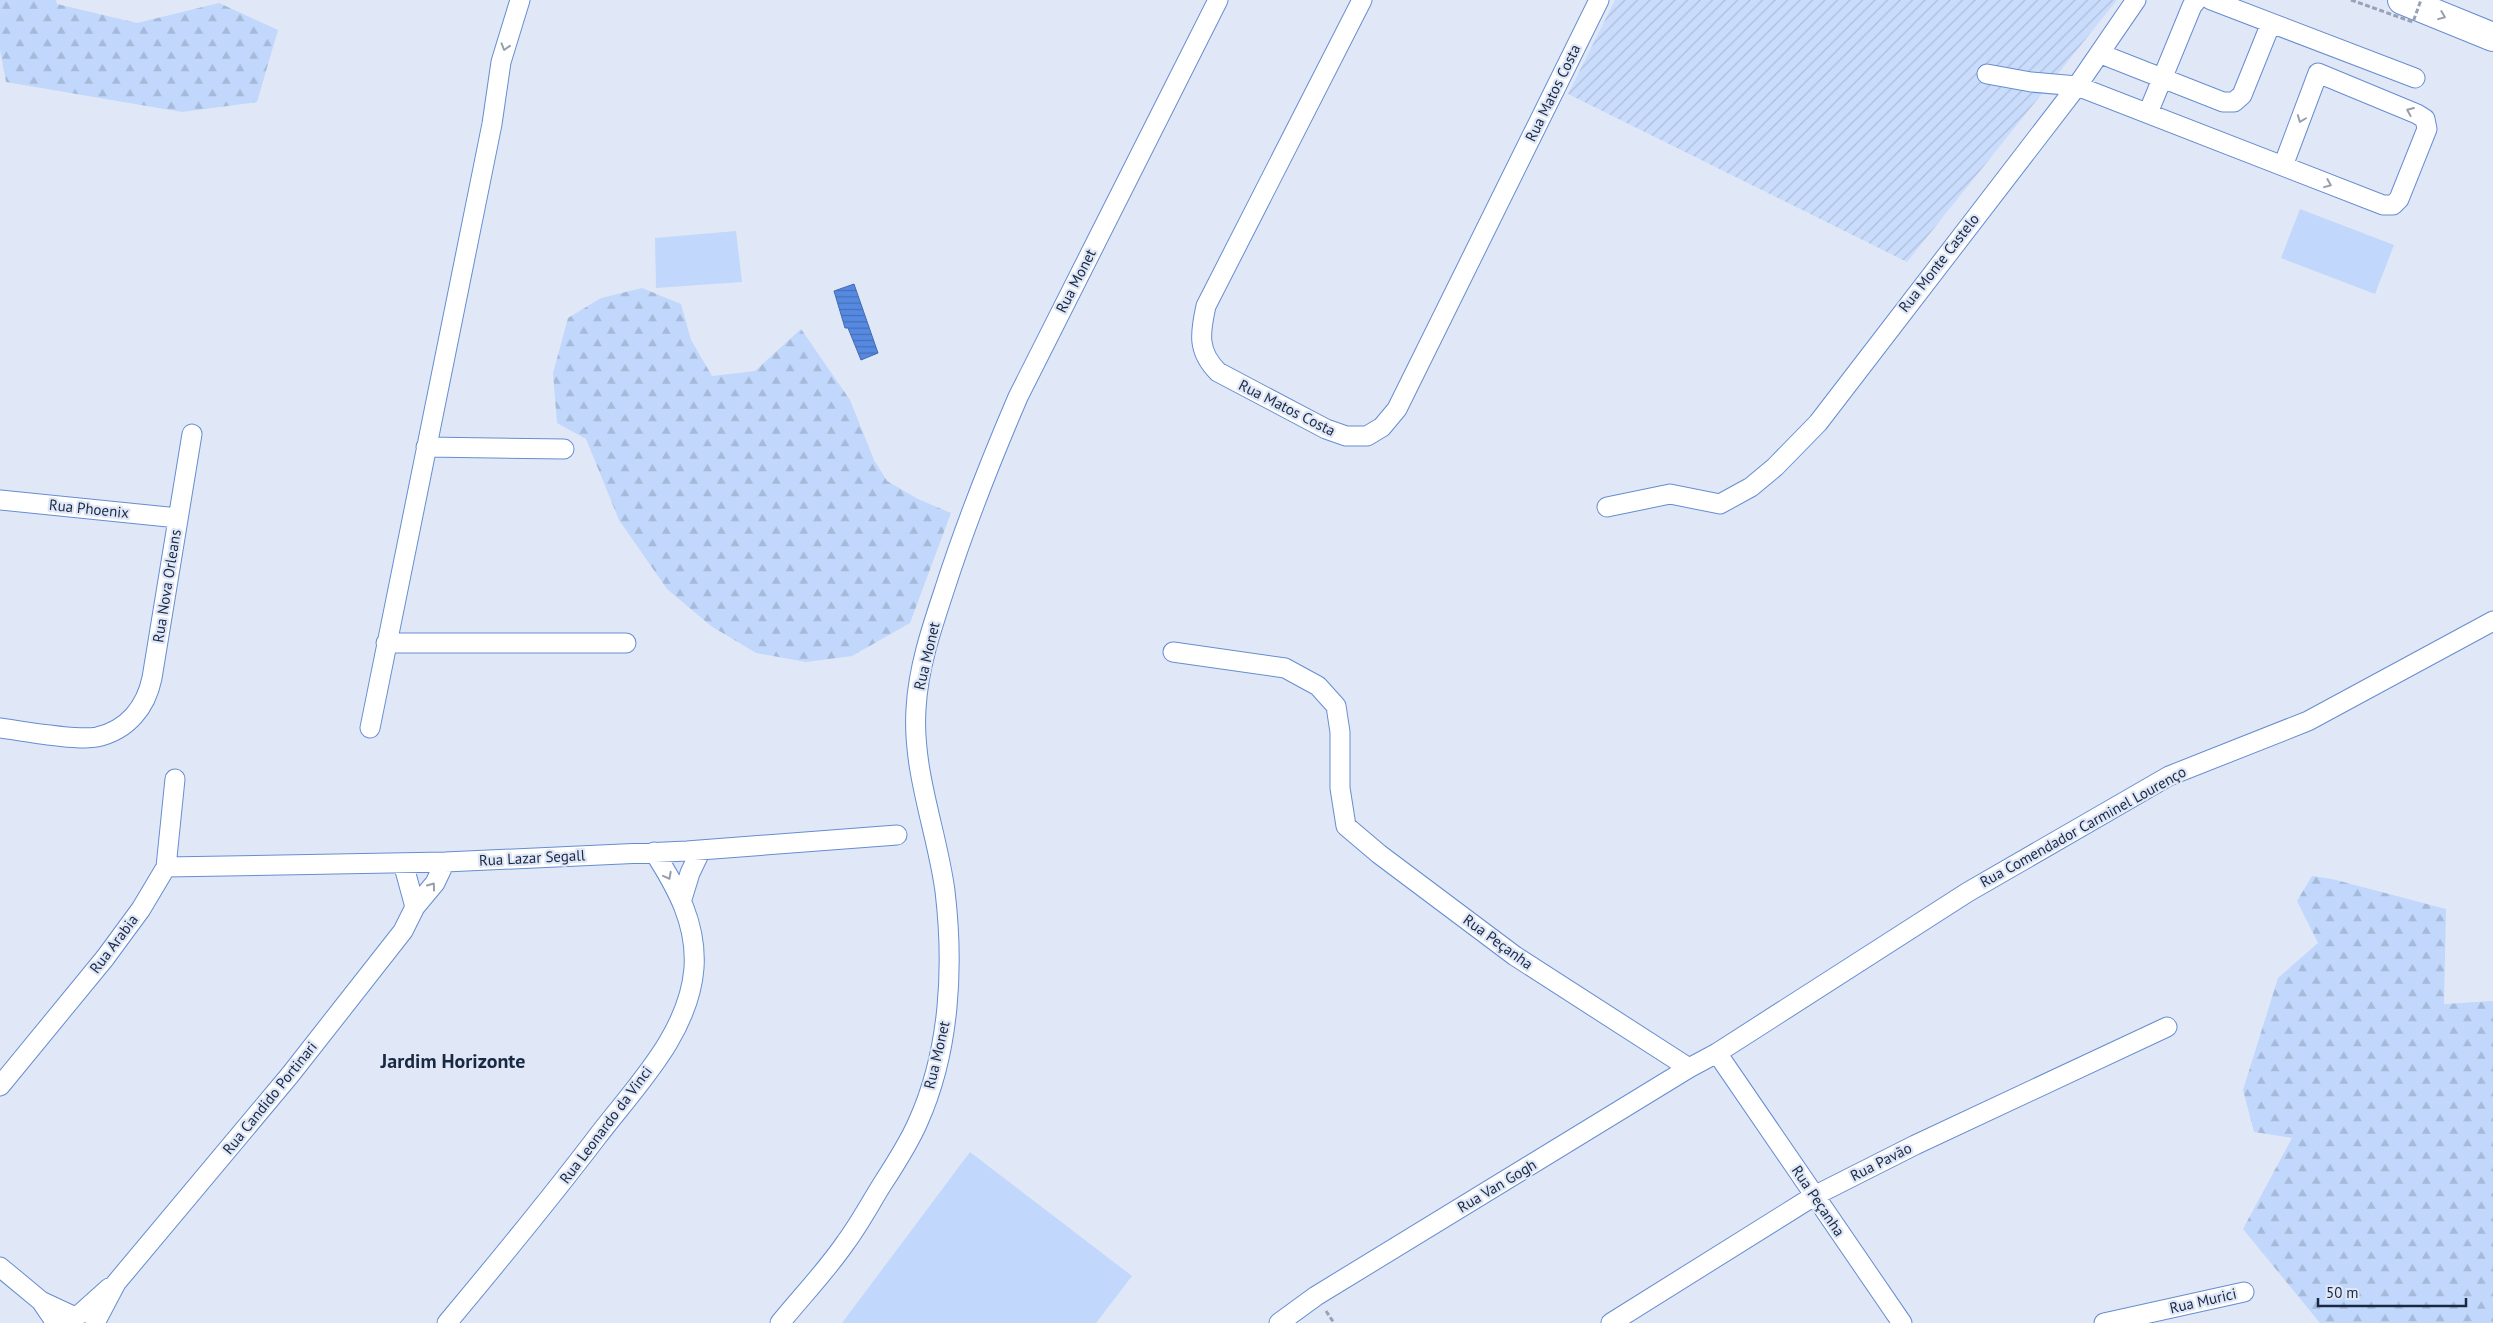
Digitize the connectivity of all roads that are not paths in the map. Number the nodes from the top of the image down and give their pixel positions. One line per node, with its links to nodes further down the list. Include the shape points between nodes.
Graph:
1 (520, 0): 19 (street, one-way to 19, via 501,62 492,124)
2 (1218, 0): 48 (street, Rua Monet, via 1018,397 990,461 953,564 922,668 916,708 916,750 944,885 949,926 945,1026 931,1086 902,1153 846,1243)
3 (1362, 0): 4 (street, Rua Matos Costa, via 1206,306 1201,342 1206,360 1218,372 1326,429 1346,436 1367,436 1382,428 1397,409)
4 (1600, 0)
5 (2136, 0): 11 (street, Rua Monte Castelo)
6 (2197, 0): 14 (street)
7 (2211, 0): 9 (street)
8 (2402, 0): 10 (highway, one-way to 10)
9 (2271, 23): 13 (street); 14 (street, via 2242,95 2234,102 2223,102)
10 (2493, 37)
11 (2101, 54): 14 (street); 15 (street, Rua Monte Castelo)
12 (1987, 74): 15 (street)
13 (2415, 78)
14 (2162, 79): 16 (street)
15 (2078, 86): 16 (street); 22 (street, Rua Monte Castelo, via 1818,422 1775,467 1720,504 1670,494)
16 (2148, 113): 17 (street)
17 (2283, 166): 17 (street, one-way to 17, via 2383,205 2393,205 2399,199 2427,129 2425,119 2318,73)
18 (192, 434): 23 (street, Rua Nova Orleans)
19 (426, 447): 20 (street); 26 (street)
20 (564, 449)
21 (0, 500): 23 (street, Rua Phoenix)
22 (1607, 507)
23 (178, 518): 28 (street, Rua Nova Orleans, via 149,694 137,714 120,727 96,737)
24 (2493, 621): 40 (street, Rua Comendador Carminel Lourenço, via 2308,721 2169,776 1968,892)
25 (626, 642): 26 (street)
26 (386, 643): 29 (street)
27 (1173, 652): 41 (street, Rua Peçanha, via 1285,668 1318,686 1336,706 1340,732 1340,788 1346,826 1360,840 1516,956)
28 (0, 728)
29 (370, 728)
30 (175, 780): 36 (street, Rua Arabia)
31 (897, 835): 32 (street, Rua Lazar Segall)
32 (702, 850): 33 (street, Rua Lazar Segall); 37 (street)
33 (654, 852): 34 (street, Rua Lazar Segall); 37 (street, Rua Leonardo da Vinci, one-way to 37)
34 (446, 862): 35 (street, Rua Lazar Segall); 38 (street, Rua Candido Portinari, one-way to 34)
35 (403, 863): 36 (street, Rua Lazar Segall); 38 (street)
36 (166, 868): 42 (street, Rua Arabia, via 105,958)
37 (682, 899): 47 (street, Rua Leonardo da Vinci, via 692,928 694,967 690,998 678,1023 658,1057 536,1217)
38 (415, 908): 46 (street, Rua Candido Portinari, via 403,931 296,1068 116,1283)
39 (2166, 1028): 43 (street, Rua Pavão)
40 (1718, 1053): 41 (street, Rua Van Gogh); 43 (street, Rua Peçanha)
41 (1689, 1068): 49 (street, Rua Van Gogh, via 1316,1296)
42 (0, 1086)
43 (1814, 1196): 50 (street, Rua Pavão); 51 (street, Rua Peçanha)
44 (0, 1267): 46 (street, via 41,1301)
45 (2244, 1292): 52 (street, Rua Murici)
46 (76, 1320)
47 (447, 1323)
48 (780, 1323)
49 (1279, 1323)
50 (1611, 1323)
51 (1902, 1323)
52 (2104, 1323)

